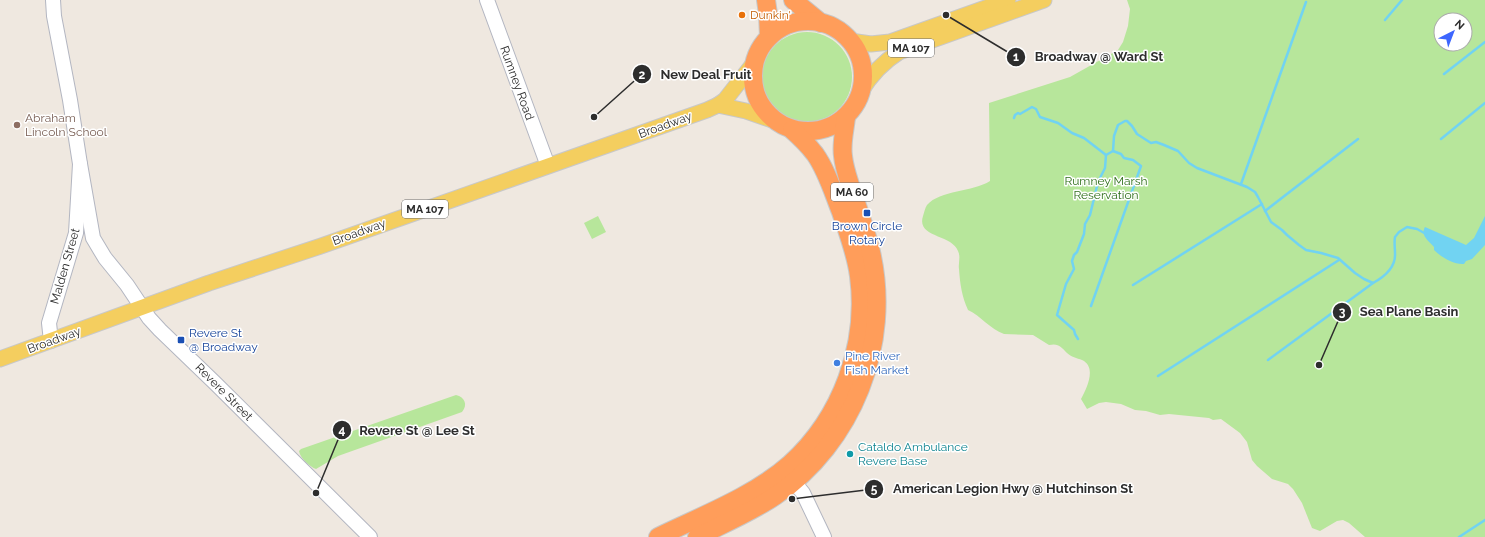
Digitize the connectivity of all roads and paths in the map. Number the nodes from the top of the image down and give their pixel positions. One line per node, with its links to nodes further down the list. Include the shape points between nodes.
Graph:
1 (53, 0): 16 (street, Malden Street)
2 (488, 0): 17 (street, Rumney Road)
3 (766, 0): 8 (highway)
4 (793, 0): 7 (highway, MA 60)
5 (1008, 0): 9 (main road, MA 107, via 890,42 871,44)
6 (1044, 0): 11 (main road, MA 107, via 899,52 876,71)
7 (821, 23): 8 (highway, via 793,23 780,28); 9 (highway, MA 60, via 837,30)
8 (769, 37): 10 (highway, MA 60, via 758,52)
9 (850, 41): 11 (highway, MA 60, via 858,53 862,67)
10 (754, 63): 12 (main road, Broadway / MA 107); 14 (highway, MA 60, via 752,78 757,99 764,111)
11 (861, 91): 13 (highway, MA 60, via 855,106)
12 (718, 105): 14 (main road, Broadway / MA 107, via 746,110); 17 (main road, Broadway / MA 107)
13 (846, 117): 15 (highway, via 821,130); 21 (highway, MA 60, via 843,158 874,265 877,302 875,332 865,377 846,418 821,454)
14 (775, 121): 15 (highway, MA 60)
15 (792, 130): 23 (highway, MA 60, via 811,149 824,169 856,259 860,317 857,345 849,374 823,426 805,449 784,469 748,493)
16 (80, 164): 18 (street, Revere Street, via 93,238); 19 (street, Malden Street, via 76,233 49,323)
17 (548, 166): 18 (main road, Broadway / MA 107)
18 (142, 308): 19 (main road, Broadway / MA 107); 22 (street, Revere Street, via 160,330)
19 (51, 341): 20 (main road, Broadway / MA 107)
20 (0, 359)
21 (794, 482): 24 (highway, MA 60, via 757,507); 25 (street, via 803,493)
22 (370, 537)
23 (658, 537)
24 (697, 537)
25 (824, 537)

